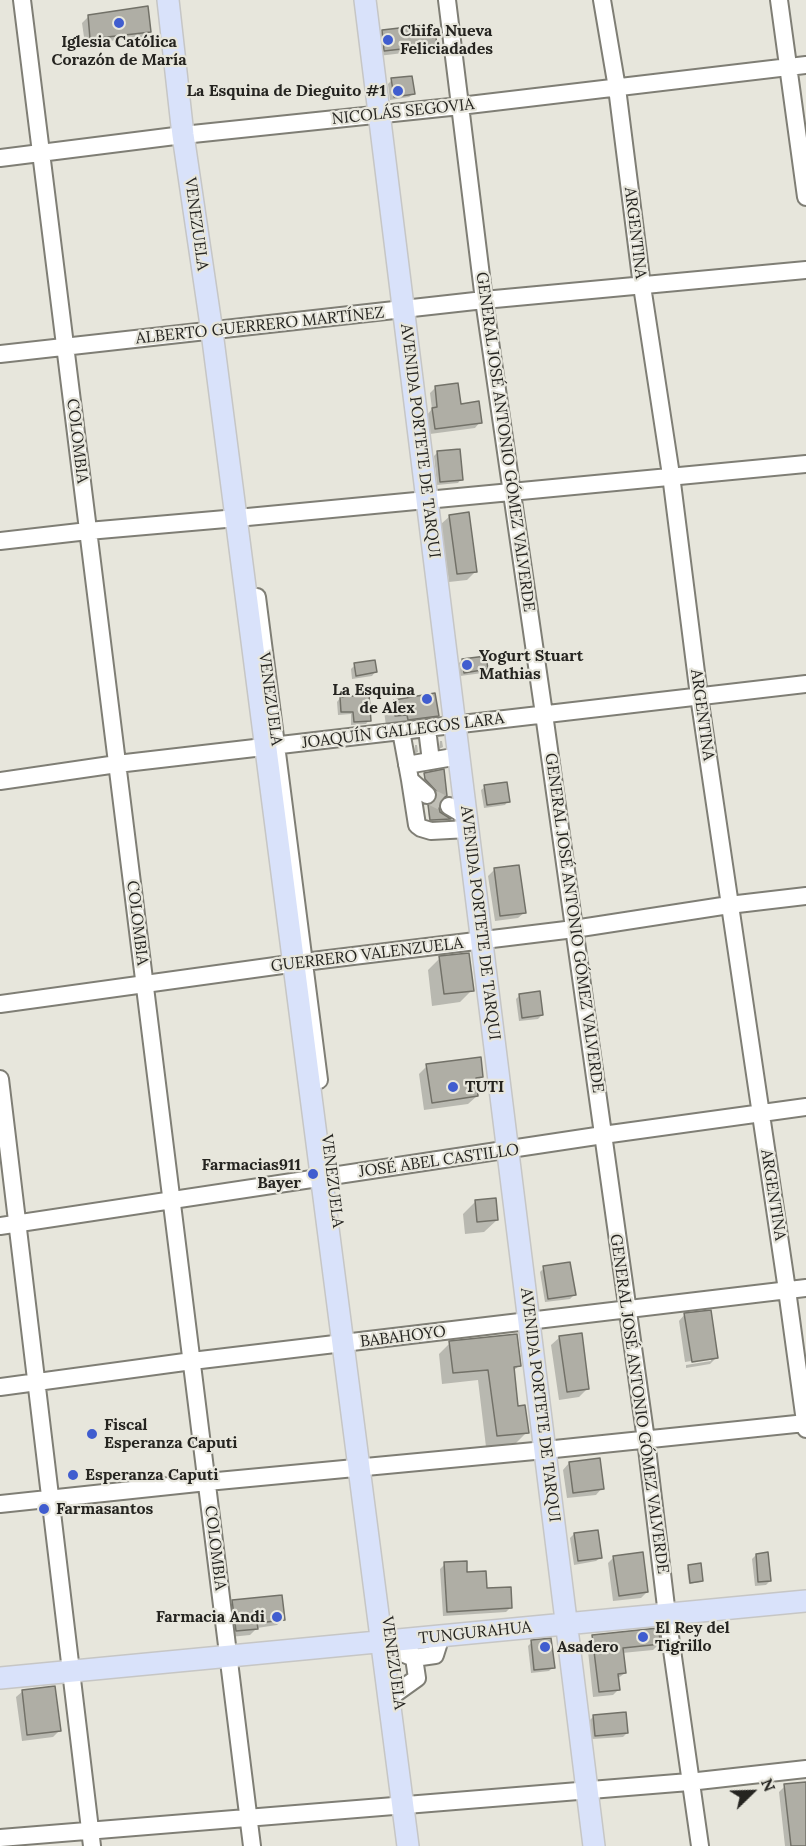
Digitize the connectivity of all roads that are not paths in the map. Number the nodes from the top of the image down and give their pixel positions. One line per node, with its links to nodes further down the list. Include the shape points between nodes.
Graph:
1 (22, 0): 12 (street, COLOMBIA)
2 (168, 0): 11 (main road, VENEZUELA)
3 (365, 0): 10 (main road, AVENIDA PORTETE DE TARQUI)
4 (447, 0): 9 (street, GENERAL JOSÉ ANTONIO GÓMEZ VALVERDE)
5 (602, 0): 8 (street, ARGENTINA)
6 (779, 0): 7 (street)
7 (797, 66): 8 (street, NICOLÁS SEGOVIA); 14 (street)
8 (617, 88): 9 (street, NICOLÁS SEGOVIA); 16 (street, ARGENTINA)
9 (460, 106): 10 (street, NICOLÁS SEGOVIA); 17 (street, GENERAL JOSÉ ANTONIO GÓMEZ VALVERDE)
10 (379, 115): 11 (street, NICOLÁS SEGOVIA); 18 (main road, AVENIDA PORTETE DE TARQUI)
11 (183, 135): 12 (street, NICOLÁS SEGOVIA); 19 (main road, VENEZUELA)
12 (41, 153): 13 (street, NICOLÁS SEGOVIA); 20 (street, COLOMBIA)
13 (0, 158)
14 (806, 197)
15 (806, 270): 16 (street, ALBERTO GUERRERO MARTÍNEZ)
16 (642, 286): 17 (street, ALBERTO GUERRERO MARTÍNEZ); 23 (street, ARGENTINA)
17 (484, 300): 18 (street, ALBERTO GUERRERO MARTÍNEZ); 24 (street, GENERAL JOSÉ ANTONIO GÓMEZ VALVERDE)
18 (403, 309): 19 (street, ALBERTO GUERRERO MARTÍNEZ); 25 (main road, AVENIDA PORTETE DE TARQUI)
19 (212, 332): 20 (street, ALBERTO GUERRERO MARTÍNEZ); 26 (main road, VENEZUELA)
20 (65, 347): 21 (street, ALBERTO GUERRERO MARTÍNEZ); 27 (street, COLOMBIA)
21 (0, 354)
22 (806, 464): 23 (street)
23 (671, 475): 24 (street); 30 (street, ARGENTINA)
24 (511, 492): 25 (street); 31 (street, GENERAL JOSÉ ANTONIO GÓMEZ VALVERDE)
25 (427, 499): 26 (street); 32 (main road, AVENIDA PORTETE DE TARQUI)
26 (237, 518): 27 (street); 35 (main road, VENEZUELA)
27 (88, 531): 28 (street); 38 (street, COLOMBIA)
28 (0, 541)
29 (806, 684): 30 (street, JOAQUÍN GALLEGOS LARA)
30 (699, 696): 31 (street, JOAQUÍN GALLEGOS LARA); 44 (street, ARGENTINA)
31 (544, 714): 32 (street, JOAQUÍN GALLEGOS LARA); 45 (street, GENERAL JOSÉ ANTONIO GÓMEZ VALVERDE)
32 (455, 725): 33 (street, JOAQUÍN GALLEGOS LARA); 36 (main road, AVENIDA PORTETE DE TARQUI)
33 (427, 729): 34 (street, JOAQUÍN GALLEGOS LARA); 37 (street)
34 (401, 731): 35 (street, JOAQUÍN GALLEGOS LARA); 39 (street)
35 (271, 746): 38 (street, JOAQUÍN GALLEGOS LARA); 47 (main road, VENEZUELA)
36 (459, 756): 37 (street); 42 (main road, AVENIDA PORTETE DE TARQUI)
37 (431, 761): 39 (street)
38 (117, 764): 40 (street, JOAQUÍN GALLEGOS LARA); 48 (street, COLOMBIA)
39 (408, 772): 41 (street); 42 (street, via 417,825 430,831)
40 (0, 781)
41 (427, 795)
42 (461, 817): 46 (main road, AVENIDA PORTETE DE TARQUI)
43 (806, 896): 44 (street, GUERRERO VALENZUELA)
44 (729, 905): 45 (street, GUERRERO VALENZUELA); 52 (street, ARGENTINA)
45 (574, 929): 46 (street, GUERRERO VALENZUELA); 53 (street, GENERAL JOSÉ ANTONIO GÓMEZ VALVERDE)
46 (482, 941): 47 (street, GUERRERO VALENZUELA); 54 (main road, AVENIDA PORTETE DE TARQUI)
47 (299, 963): 48 (street, GUERRERO VALENZUELA); 55 (main road, VENEZUELA)
48 (144, 984): 49 (street, GUERRERO VALENZUELA); 56 (street, COLOMBIA)
49 (0, 1004)
50 (0, 1079): 57 (street)
51 (806, 1107): 52 (street, JOSÉ ABEL CASTILLO)
52 (760, 1114): 53 (street, JOSÉ ABEL CASTILLO); 60 (street, ARGENTINA)
53 (603, 1136): 54 (street, JOSÉ ABEL CASTILLO); 61 (street, GENERAL JOSÉ ANTONIO GÓMEZ VALVERDE)
54 (508, 1151): 55 (street, JOSÉ ABEL CASTILLO); 62 (main road, AVENIDA PORTETE DE TARQUI)
55 (327, 1178): 56 (street, JOSÉ ABEL CASTILLO); 63 (main road, VENEZUELA)
56 (173, 1199): 57 (street, JOSÉ ABEL CASTILLO); 64 (street, COLOMBIA)
57 (18, 1224): 58 (street, JOSÉ ABEL CASTILLO); 65 (street)
58 (0, 1227)
59 (806, 1288): 60 (street, BABAHOYO)
60 (787, 1290): 61 (street, BABAHOYO); 67 (street, ARGENTINA)
61 (627, 1308): 62 (street, BABAHOYO); 68 (street, GENERAL JOSÉ ANTONIO GÓMEZ VALVERDE)
62 (529, 1321): 63 (street, BABAHOYO); 69 (main road, AVENIDA PORTETE DE TARQUI)
63 (348, 1343): 64 (street, BABAHOYO); 70 (main road, VENEZUELA)
64 (192, 1361): 65 (street, BABAHOYO); 71 (street, COLOMBIA)
65 (37, 1382): 66 (street, BABAHOYO); 72 (street)
66 (0, 1387)
67 (806, 1425): 68 (street)
68 (646, 1440): 69 (street); 75 (street, GENERAL JOSÉ ANTONIO GÓMEZ VALVERDE)
69 (545, 1450): 70 (street); 76 (main road, AVENIDA PORTETE DE TARQUI)
70 (364, 1468): 71 (street); 78 (main road, VENEZUELA)
71 (207, 1482): 72 (street); 79 (street, COLOMBIA)
72 (51, 1499): 73 (street); 81 (street)
73 (0, 1504)
74 (806, 1601): 75 (main road, TUNGURAHUA)
75 (667, 1615): 76 (main road, TUNGURAHUA); 85 (street, GENERAL JOSÉ ANTONIO GÓMEZ VALVERDE)
76 (567, 1624): 77 (main road, TUNGURAHUA); 86 (main road, AVENIDA PORTETE DE TARQUI)
77 (441, 1636): 78 (main road, TUNGURAHUA); 80 (street, via 435,1655)
78 (389, 1643): 79 (main road, TUNGURAHUA); 80 (street); 83 (main road, VENEZUELA)
79 (229, 1656): 81 (main road, TUNGURAHUA); 88 (street, COLOMBIA)
80 (414, 1658): 83 (street, via 417,1678)
81 (72, 1672): 82 (main road, TUNGURAHUA); 90 (street)
82 (0, 1678)
83 (393, 1695): 87 (main road, VENEZUELA)
84 (806, 1769): 85 (street)
85 (689, 1782): 86 (street); 95 (street, GENERAL JOSÉ ANTONIO GÓMEZ VALVERDE)
86 (587, 1790): 87 (street); 94 (main road, AVENIDA PORTETE DE TARQUI)
87 (408, 1804): 88 (street); 92 (main road, VENEZUELA); 93 (street, VENEZUELA)
88 (249, 1818): 90 (street); 91 (street, COLOMBIA)
89 (0, 1838): 90 (street)
90 (91, 1839)
91 (252, 1846)
92 (408, 1846)
93 (418, 1846)
94 (594, 1846)
95 (700, 1846)

